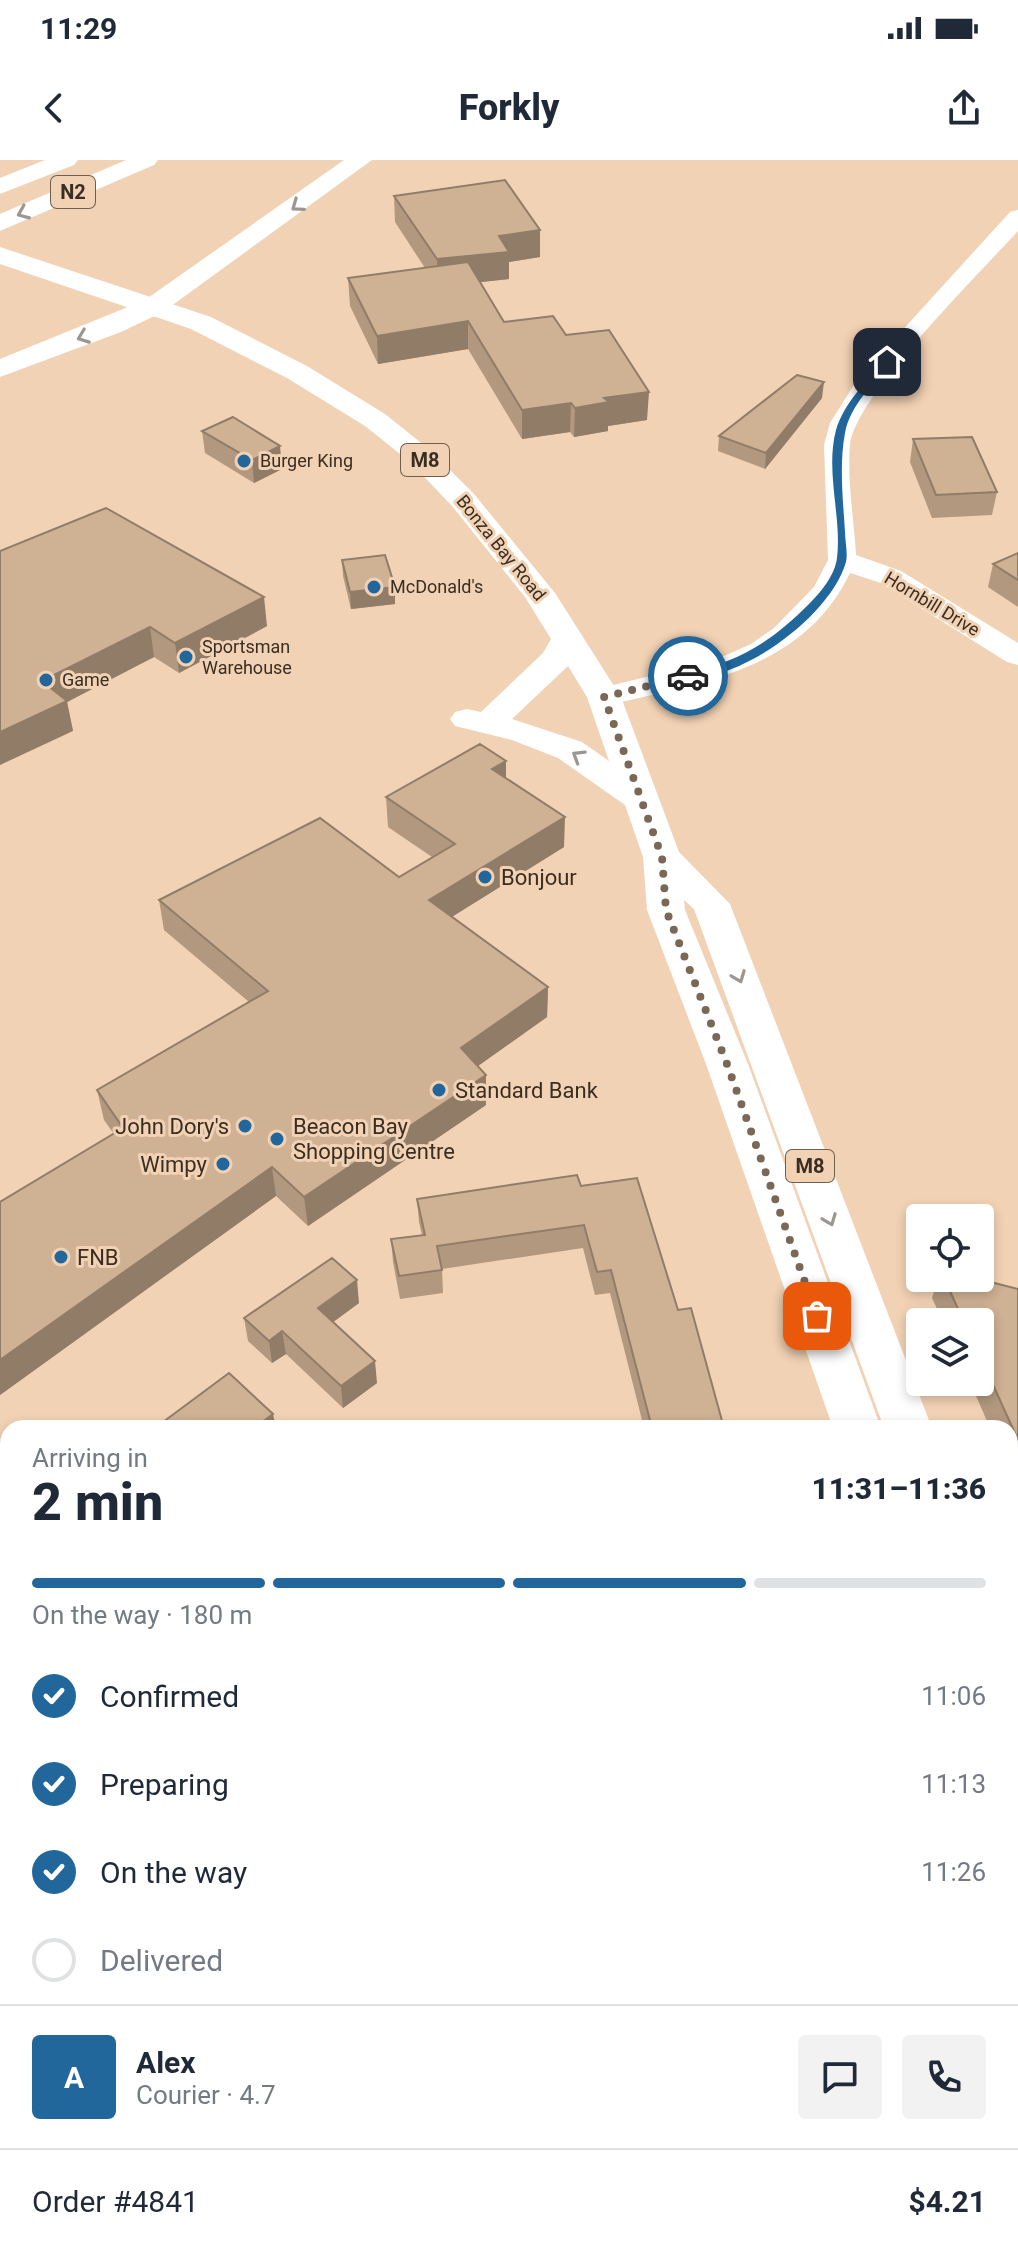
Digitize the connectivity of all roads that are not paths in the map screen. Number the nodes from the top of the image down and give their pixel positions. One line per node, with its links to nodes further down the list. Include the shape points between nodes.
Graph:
1 (30, 160): 5 (main road)
2 (66, 160): 6 (main road, N2)
3 (146, 160): 8 (main road, N2, one-way to 8)
4 (360, 160): 10 (main road, one-way to 10)
5 (0, 176)
6 (0, 187)
7 (1016, 222): 12 (street, via 866,385 843,423 837,445)
8 (0, 223)
9 (3, 256): 10 (main road, Bonza Bay Road / M8)
10 (154, 306): 11 (main road, one-way to 11); 13 (main road, Bonza Bay Road / M8, via 201,323 297,372 375,420 420,456 539,593)
11 (0, 369)
12 (842, 560): 14 (street, Hornbill Drive, via 891,577); 15 (street, via 827,591 762,650 726,667)
13 (568, 639): 15 (main road, Bonza Bay Road / M8); 16 (main road, one-way to 13, via 570,750 482,716 556,659)
14 (1018, 656)
15 (604, 697): 16 (main road, Bonza Bay Road / M8)
16 (642, 800): 17 (main road, Bonza Bay Road / M8)
17 (662, 857): 18 (main road, Bonza Bay Road / M8, via 666,910); 19 (main road, Bonza Bay Road / M8, one-way to 19, via 711,904)
18 (854, 1420)
19 (905, 1420)

